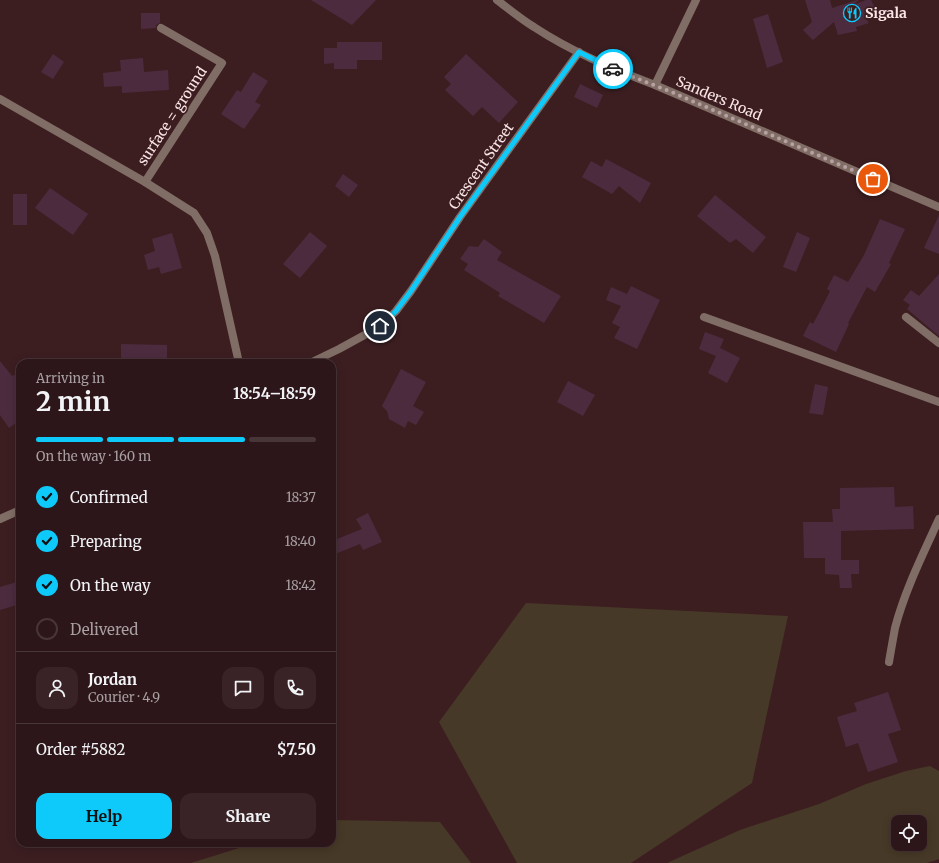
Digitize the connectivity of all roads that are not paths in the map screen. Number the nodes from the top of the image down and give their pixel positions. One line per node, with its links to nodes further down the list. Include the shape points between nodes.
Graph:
1 (497, 0): 4 (street, Sanders Road, via 534,27)
2 (696, 0): 5 (street)
3 (161, 28): 7 (street, surface = ground, via 222,63)
4 (579, 52): 5 (street, Sanders Road, via 615,70); 13 (street, Crescent Street, via 396,311 380,326)
5 (655, 85): 8 (street, Sanders Road)
6 (0, 99): 7 (street)
7 (145, 182): 12 (street, via 194,213 207,233 215,256)
8 (939, 207)
9 (704, 317): 14 (street)
10 (906, 317): 11 (street)
11 (939, 343)
12 (238, 359)
13 (318, 359)
14 (939, 402)
15 (16, 512): 16 (street)
16 (0, 519)
17 (939, 519): 18 (street, via 902,607)
18 (889, 662)

